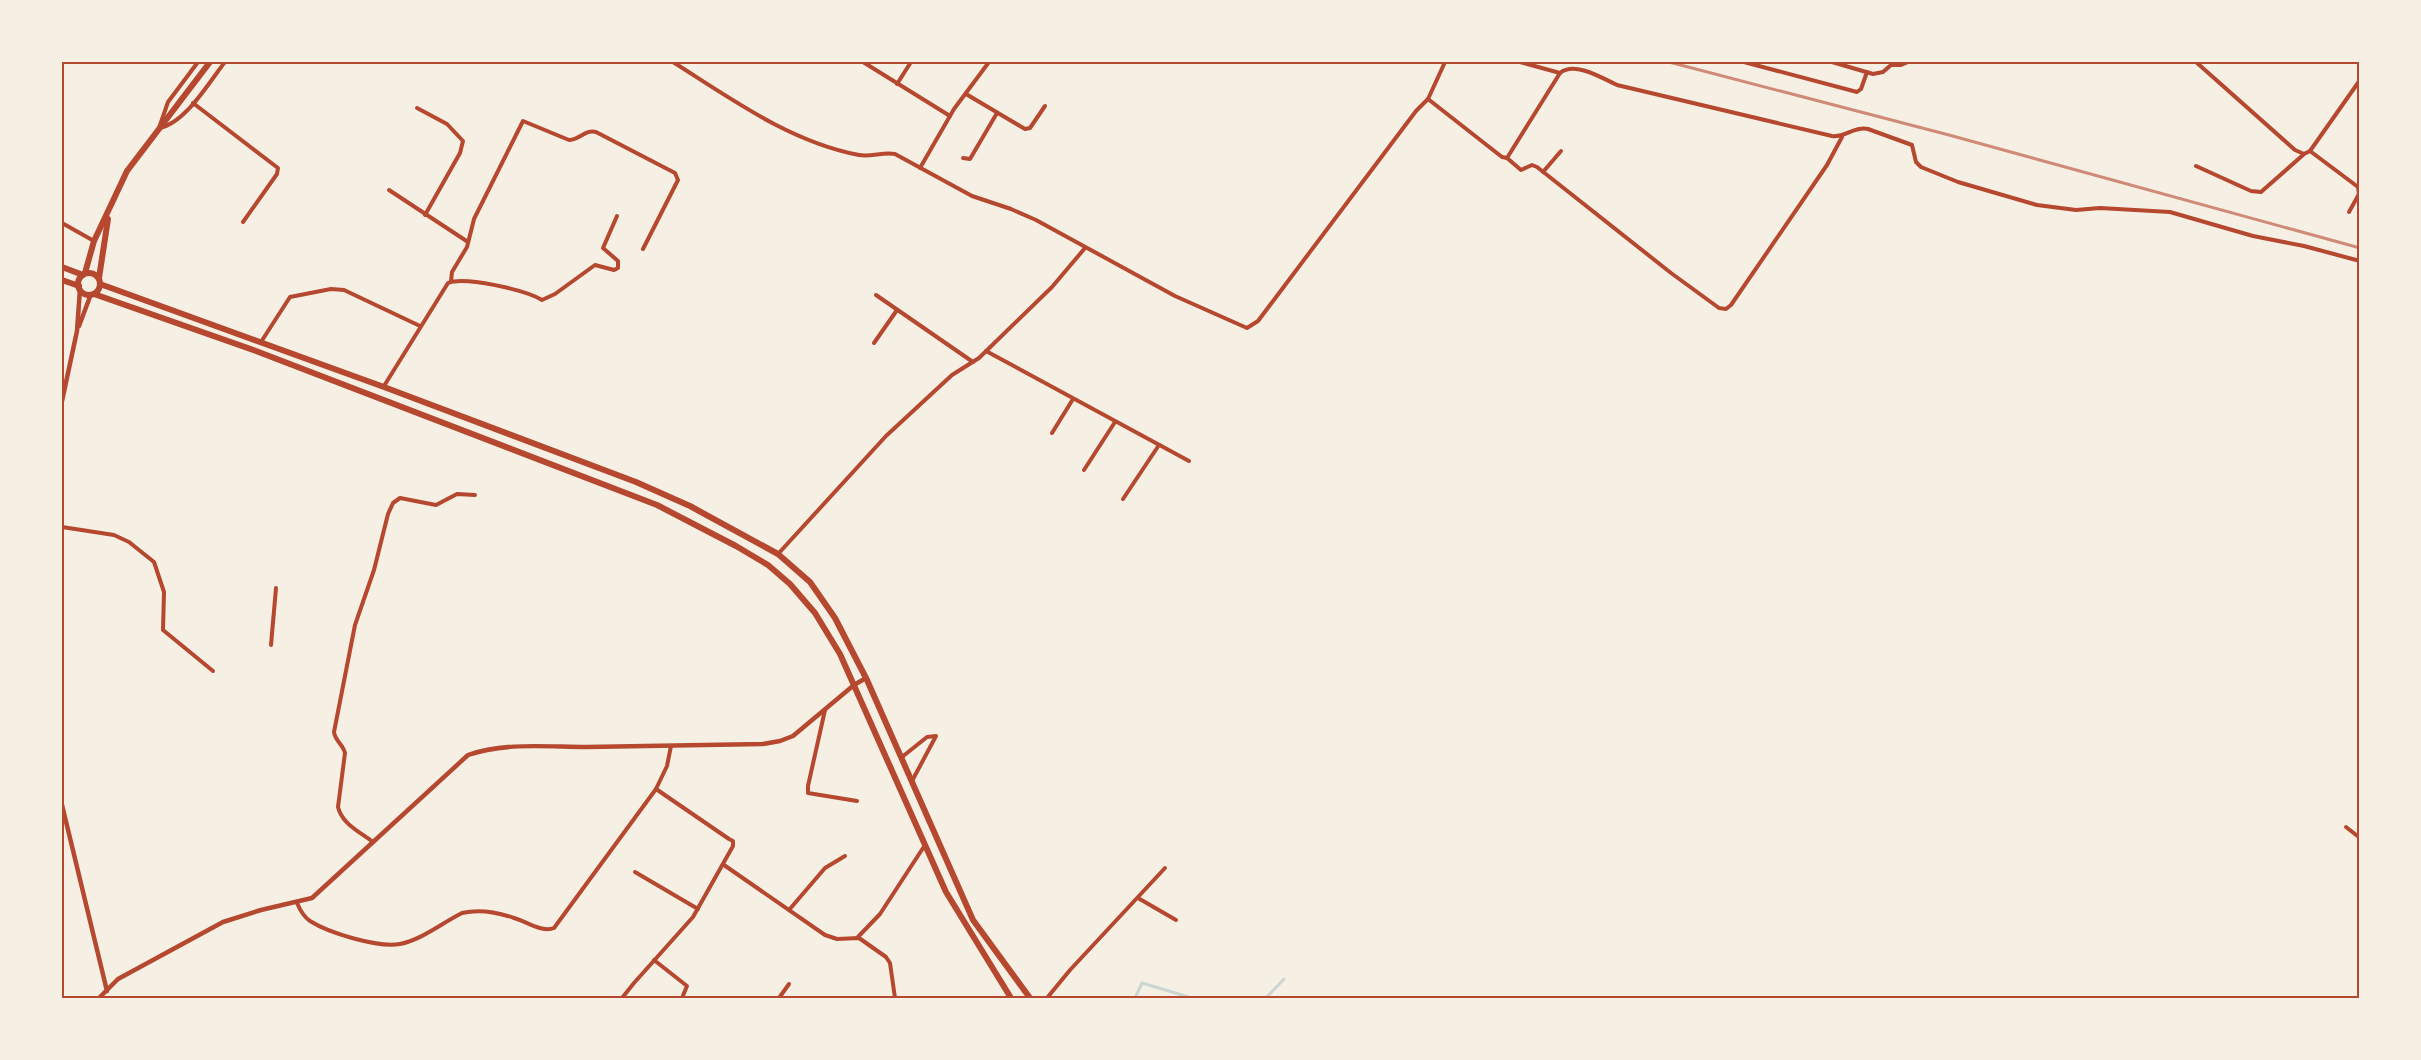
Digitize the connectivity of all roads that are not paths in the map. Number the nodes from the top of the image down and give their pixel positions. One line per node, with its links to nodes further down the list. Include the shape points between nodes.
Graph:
1 (198, 62): 26 (street, via 168,102)
2 (210, 62): 26 (main road)
3 (225, 62): 21 (street)
4 (672, 62): 34 (street, via 795,134 862,156 896,154)
5 (863, 62): 18 (street)
6 (911, 62): 18 (street)
7 (989, 62): 19 (street)
8 (1445, 62): 20 (street)
9 (1520, 62): 16 (street)
10 (1744, 62): 15 (street, via 1857,92 1862,89)
11 (1832, 62): 14 (street)
12 (1908, 62): 15 (street, via 1891,65 1879,73)
13 (2196, 62): 30 (street)
14 (1847, 64): 15 (street)
15 (1867, 72)
16 (1560, 73): 27 (street, via 1565,69 1580,70 1617,85); 32 (street)
17 (2360, 80): 29 (street)
18 (897, 84): 25 (street)
19 (966, 94): 24 (street); 25 (street)
20 (1428, 99): 32 (street); 45 (street, via 1258,321 1247,328 1175,296)
21 (193, 103): 26 (street, via 174,123); 41 (street, via 278,168 278,174)
22 (1045, 106): 24 (street, via 1028,130)
23 (417, 108): 39 (street, via 447,124 462,138 461,151)
24 (998, 113): 31 (street, via 970,159)
25 (950, 116): 34 (street)
26 (159, 128): 37 (main road, via 127,171)
27 (1843, 136): 35 (street, via 1827,165 1725,309 1671,273); 47 (street, via 1861,128 1903,140 1912,145 1916,162 1921,166 1958,182 2037,205 2170,212)
28 (1561, 151): 35 (street)
29 (2310, 152): 30 (street); 38 (street, via 2358,187)
30 (2304, 154): 33 (street, via 2261,192)
31 (963, 158)
32 (1507, 158): 35 (street, via 1519,170 1532,165)
33 (2196, 166)
34 (920, 168): 45 (street, via 972,196 1036,220)
35 (1543, 172)
36 (389, 190): 39 (street)
37 (109, 212): 43 (main road); 51 (main road)
38 (2349, 212)
39 (425, 215): 44 (street)
40 (617, 216): 52 (street, via 603,248 619,266 614,270 595,265 542,300 495,284)
41 (243, 222)
42 (62, 223): 43 (street)
43 (94, 241): 49 (main road)
44 (468, 242): 46 (street, via 474,219 520,123 525,121 569,140 588,131 596,132 675,173 678,180); 52 (street)
45 (1085, 248): 61 (street, via 1059,281)
46 (643, 249)
47 (2360, 261)
48 (62, 267): 49 (main road)
49 (84, 274): 51 (main road, via 95,274); 53 (main road)
50 (62, 280): 53 (main road)
51 (100, 281): 54 (main road); 59 (main road)
52 (451, 281): 57 (street)
53 (79, 287): 54 (main road); 58 (street)
54 (92, 294): 58 (street); 79 (main road, via 368,393 657,505 768,565 790,584 828,633)
55 (876, 295): 56 (street)
56 (897, 310): 60 (street); 62 (street)
57 (420, 326): 59 (street, via 351,292 331,289 290,297); 63 (street)
58 (77, 331): 65 (street)
59 (261, 342): 63 (main road)
60 (874, 343)
61 (986, 351): 62 (street); 64 (street)
62 (973, 362): 74 (street, via 952,375 886,436)
63 (384, 387): 74 (main road, via 636,482 690,506)
64 (1073, 399): 66 (street); 67 (street)
65 (62, 400)
66 (1115, 422): 68 (street); 70 (street)
67 (1052, 433)
68 (1159, 445): 69 (street); 72 (street)
69 (1189, 461)
70 (1084, 470)
71 (475, 495): 89 (street, via 457,494 436,505 400,498 393,503 355,625 334,732 345,753 338,807 347,823)
72 (1123, 499)
73 (62, 527): 77 (street, via 114,535 154,562 164,592 163,630)
74 (778, 554): 78 (main road, via 817,591 836,618)
75 (276, 588): 76 (street)
76 (271, 645)
77 (213, 671)
78 (866, 678): 79 (street); 82 (main road)
79 (854, 685): 80 (street); 90 (main road)
80 (826, 707): 81 (street, via 802,729 780,741); 85 (street, via 808,793)
81 (671, 746): 84 (street); 89 (street, via 506,747 480,751 459,762)
82 (902, 756): 83 (main road); 83 (street, via 929,736 936,736)
83 (912, 781): 111 (main road, via 973,920)
84 (656, 789): 92 (street, via 733,842); 96 (street, via 559,924 550,930 505,915 468,911 413,940 383,944 318,925 306,918)
85 (857, 801)
86 (62, 805): 103 (street)
87 (2346, 827): 88 (street)
88 (2360, 838)
89 (374, 842): 96 (street, via 312,898)
90 (925, 845): 100 (street, via 880,914); 110 (main road, via 962,921)
91 (845, 856): 98 (street, via 825,868)
92 (724, 865): 97 (street); 98 (street)
93 (1165, 868): 95 (street)
94 (635, 872): 97 (street)
95 (1138, 898): 99 (street); 112 (street)
96 (297, 903): 103 (street, via 223,922 118,979)
97 (698, 909): 101 (street)
98 (789, 910): 100 (street, via 833,939)
99 (1176, 920)
100 (856, 938): 109 (street, via 888,960)
101 (654, 960): 106 (street); 107 (street, via 685,983 688,989)
102 (789, 984): 108 (street)
103 (107, 991): 104 (street); 105 (street)
104 (99, 999)
105 (109, 999)
106 (622, 999)
107 (682, 999)
108 (778, 999)
109 (895, 999)
110 (1011, 999)
111 (1030, 999)
112 (1047, 999)

